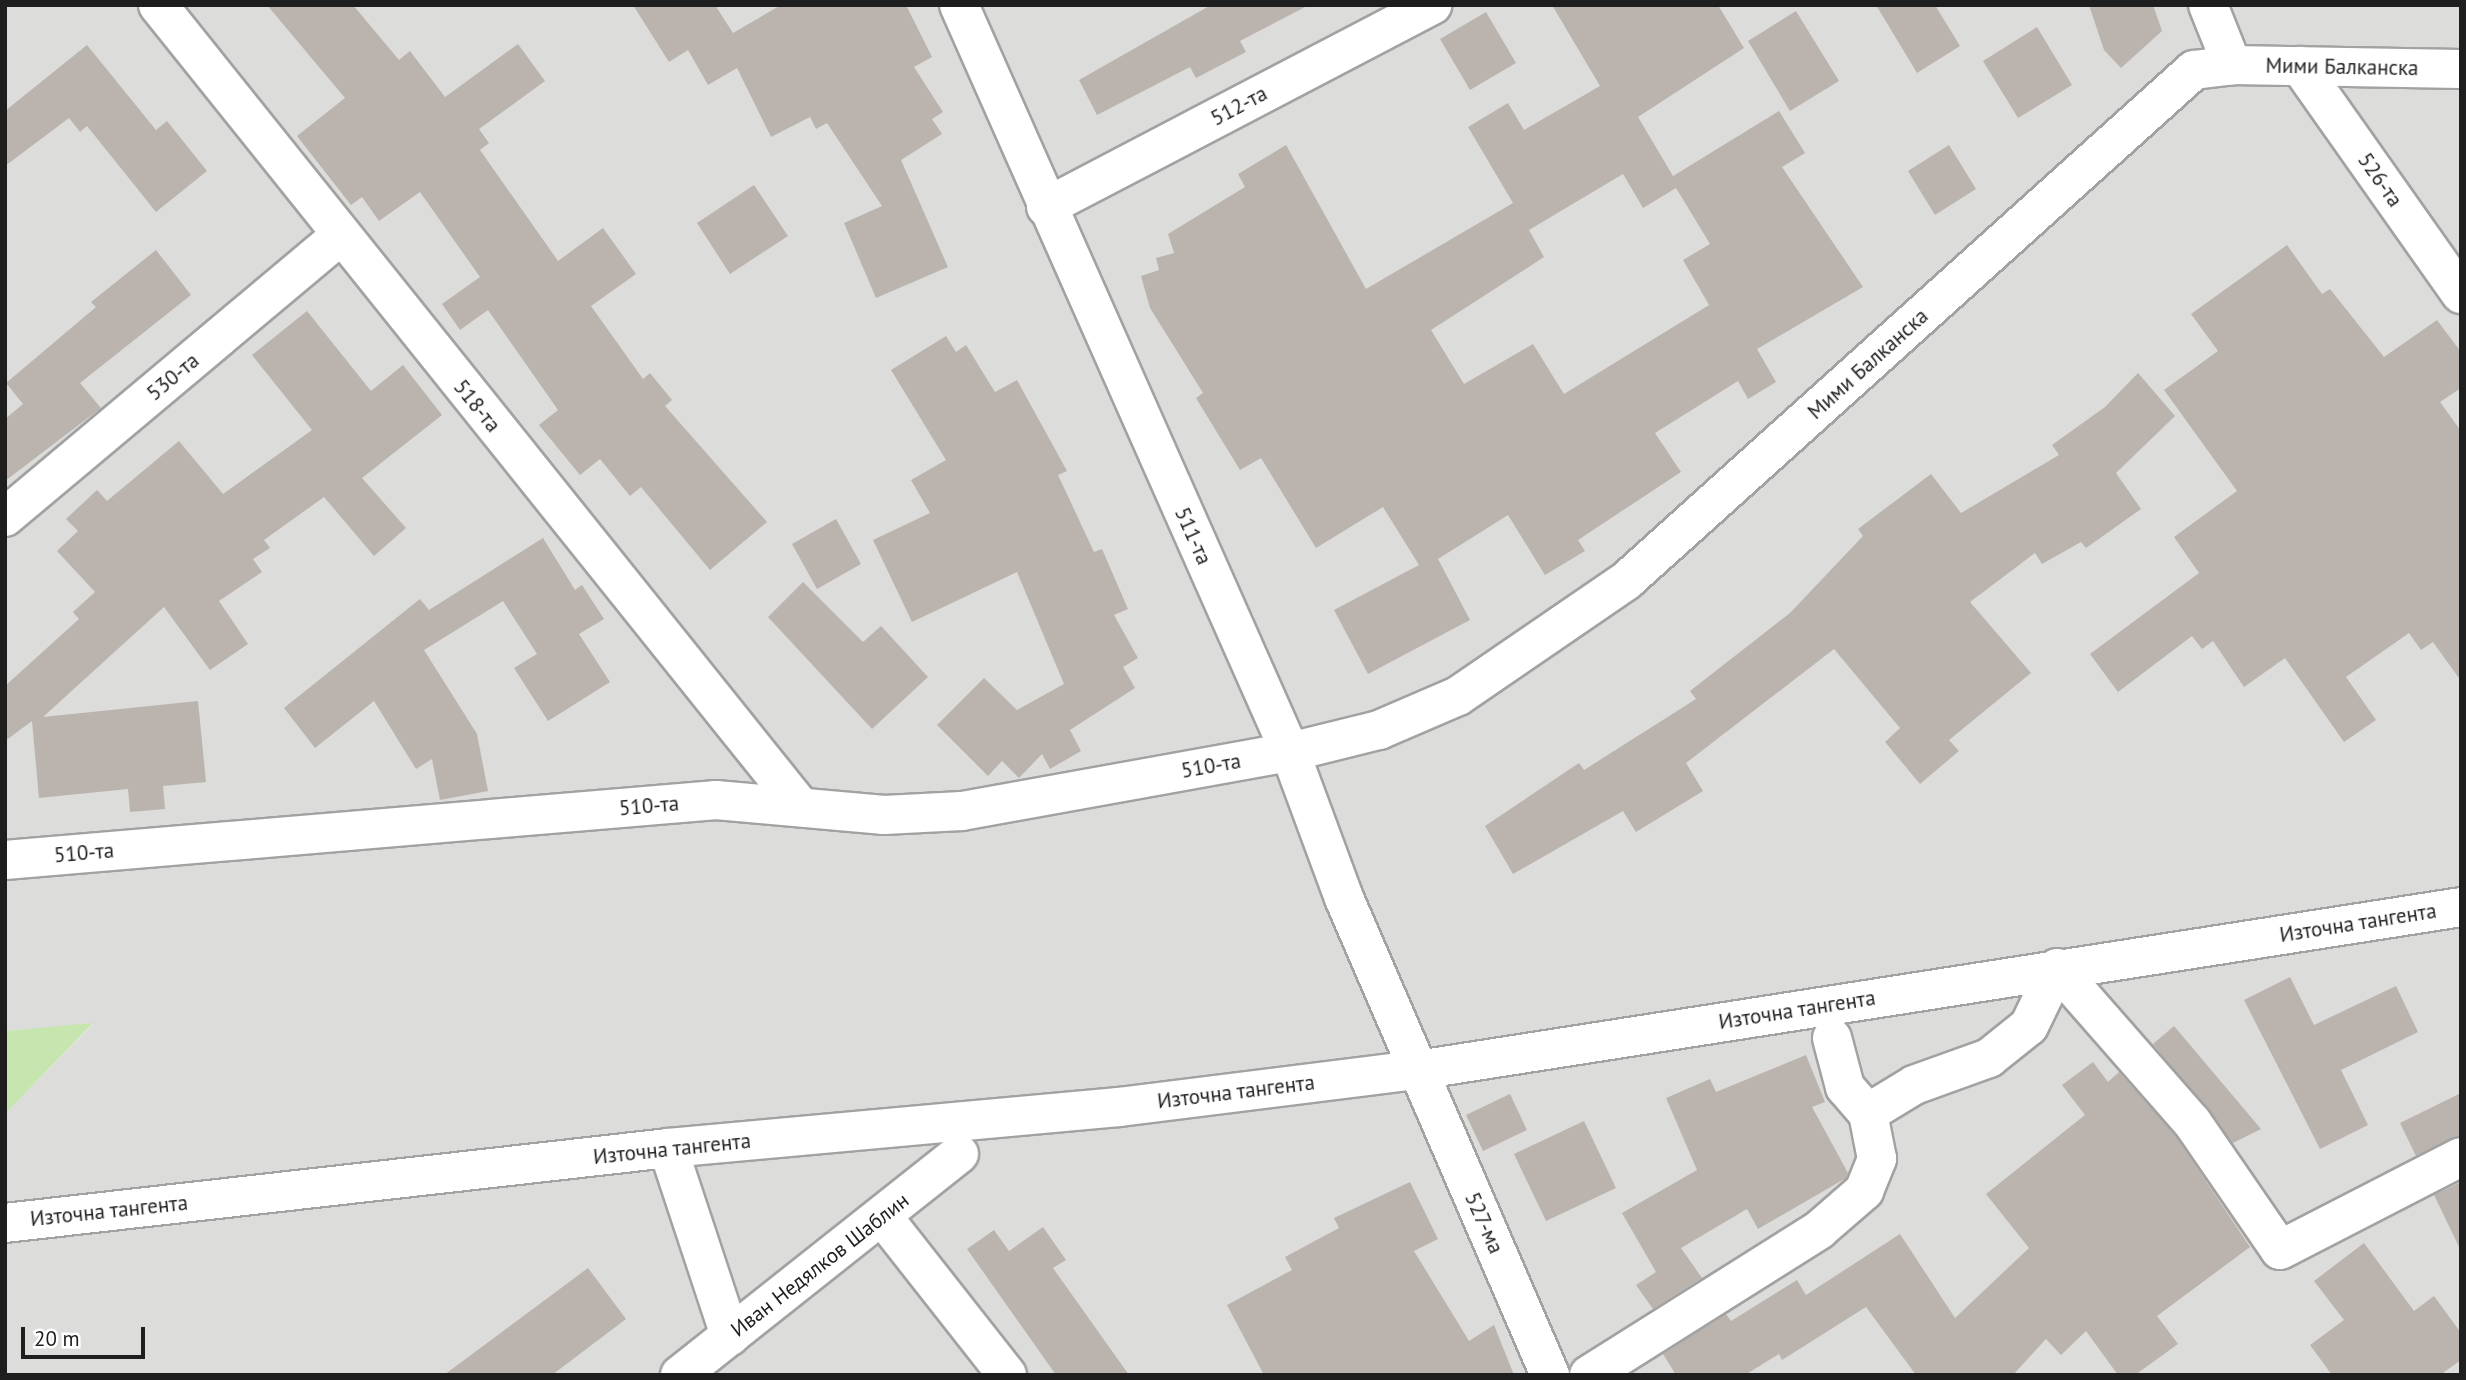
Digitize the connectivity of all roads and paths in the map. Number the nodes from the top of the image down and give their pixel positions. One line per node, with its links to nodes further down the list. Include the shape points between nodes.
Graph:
1 (158, 5): 9 (street, 518-та)
2 (959, 5): 8 (street, 511-та)
3 (1432, 5): 8 (street, 512-та)
4 (2208, 5): 5 (street)
5 (2231, 65): 6 (street, Мими Балканска); 12 (street, Мими Балканска, via 2194,70 1626,582 1458,696 1379,730)
6 (2300, 66): 7 (street, Мими Балканска); 10 (street, 526-та)
7 (2461, 69)
8 (1046, 207): 12 (street, 511-та)
9 (340, 236): 11 (street, 530-та); 13 (street, 518-та)
10 (2461, 294)
11 (5, 517)
12 (1290, 752): 13 (street, 510-та, via 962,811 884,815); 18 (street, 511-та, via 1344,898)
13 (799, 805): 14 (street, 510-та, via 716,800)
14 (5, 860)
15 (2461, 907): 16 (street, Източна тангента)
16 (2057, 968): 18 (street, Източна тангента); 19 (street, via 2029,1026 1989,1058 1914,1086); 22 (street, via 2192,1122 2280,1250)
17 (1832, 1038): 19 (street, via 1845,1087)
18 (1418, 1070): 20 (street, Източна тангента, via 1119,1107); 28 (street, 527-ма)
19 (1868, 1113): 29 (street, via 1877,1159 1864,1191 1819,1230)
20 (668, 1148): 24 (street, Източна тангента); 25 (street)
21 (959, 1154): 23 (street, Иван Недялков Шаблин)
22 (2461, 1157)
23 (883, 1216): 25 (street, Иван Недялков Шаблин); 27 (street)
24 (5, 1223)
25 (730, 1336): 26 (street, Иван Недялков Шаблин)
26 (680, 1375)
27 (1007, 1375)
28 (1550, 1375)
29 (1589, 1375)

